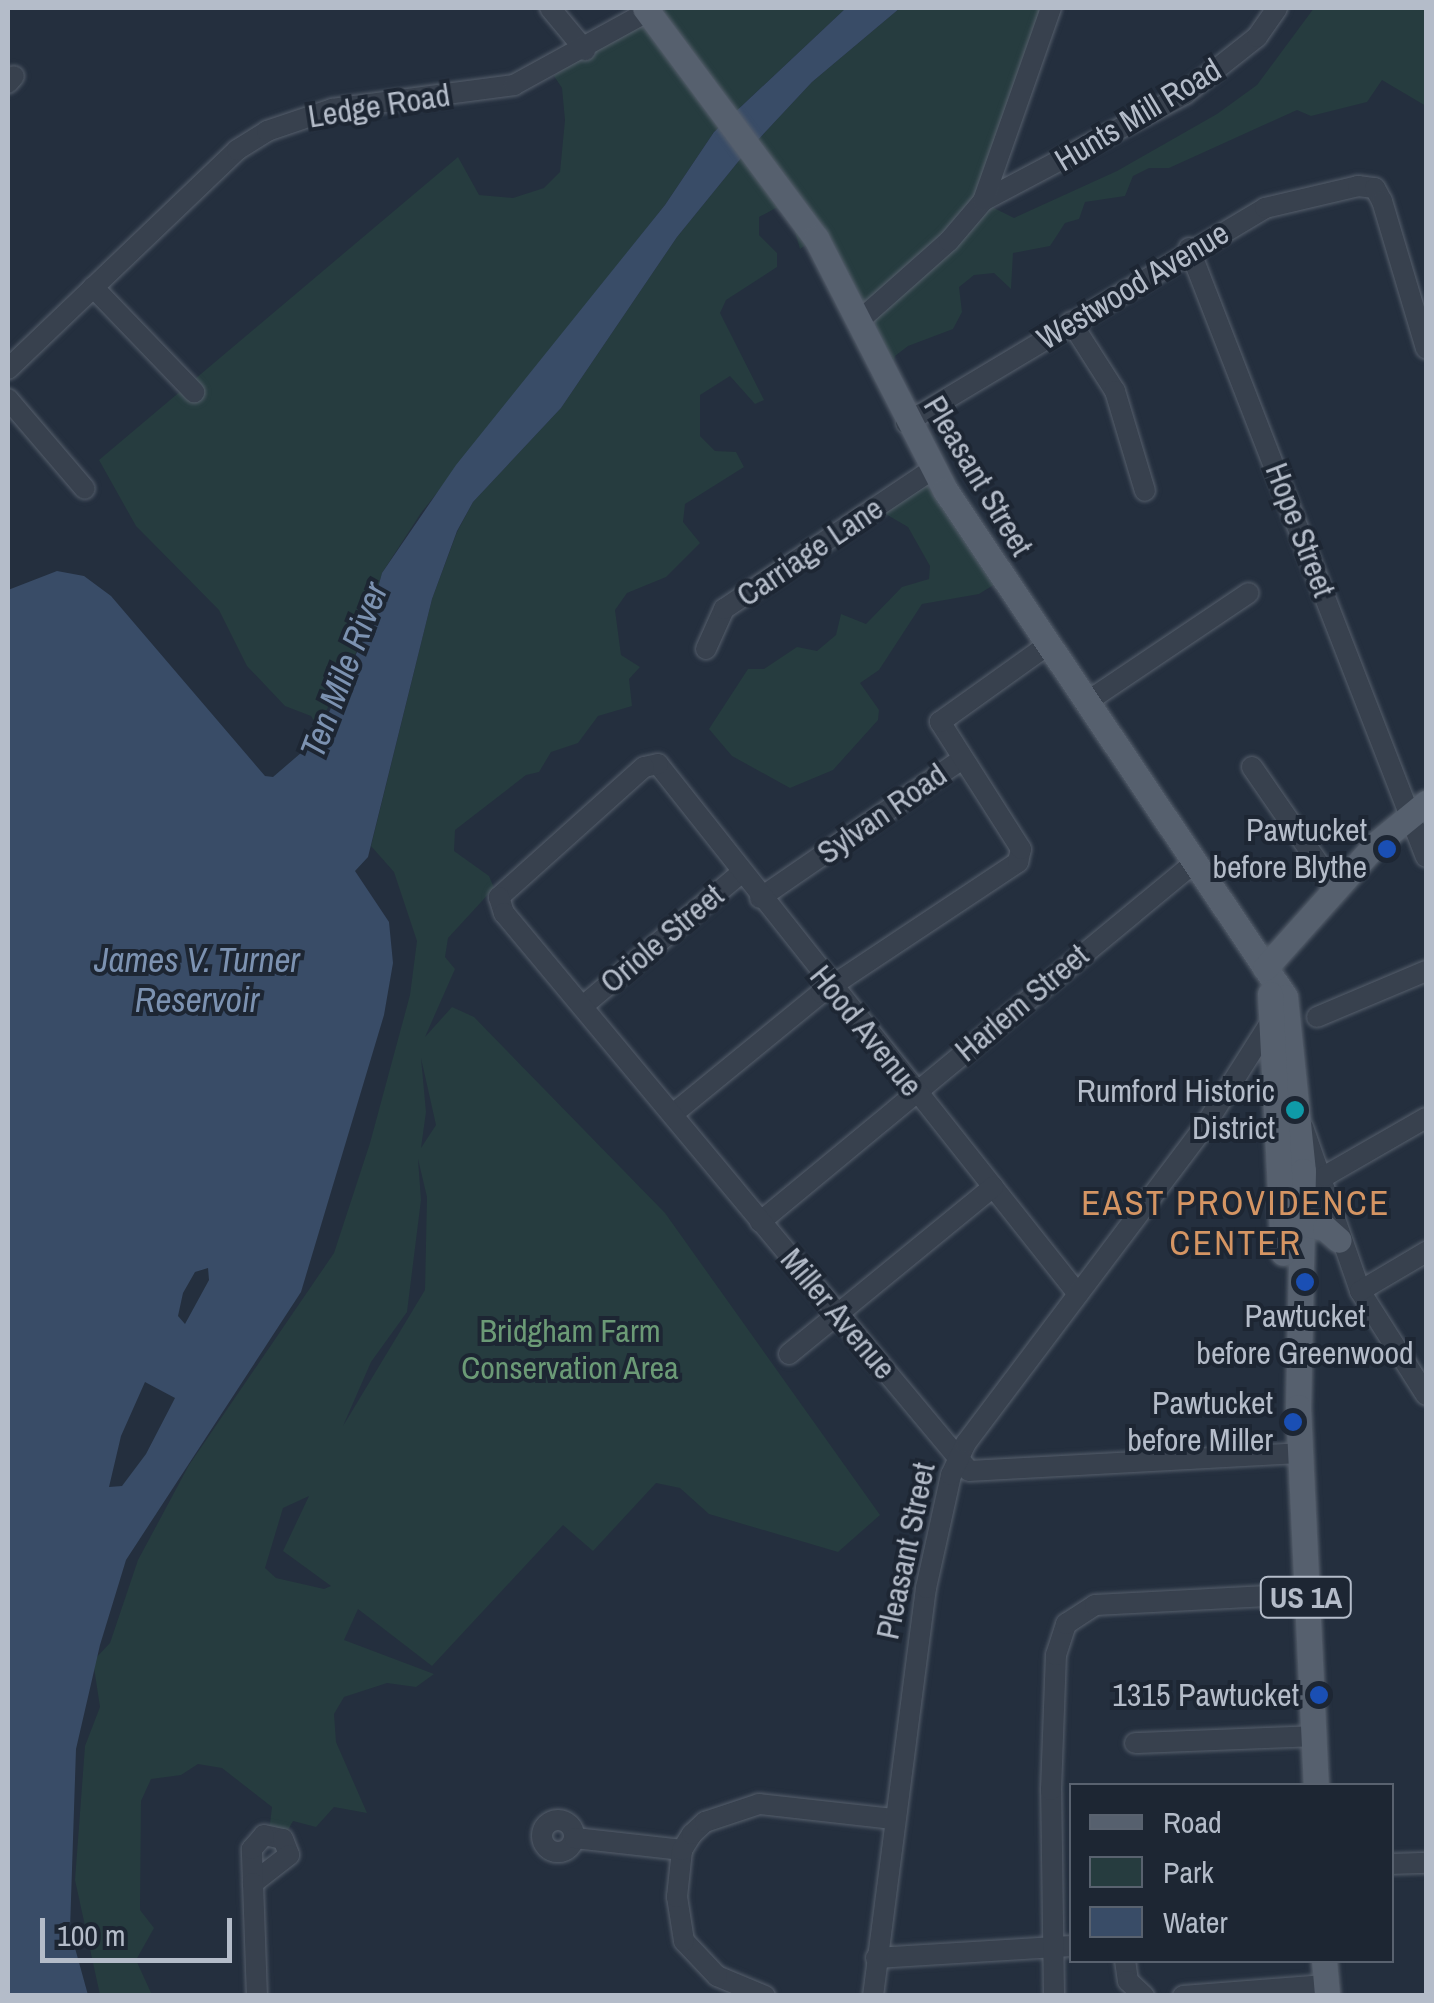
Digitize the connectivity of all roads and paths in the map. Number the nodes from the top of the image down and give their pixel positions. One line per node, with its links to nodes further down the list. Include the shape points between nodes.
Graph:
1 (550, 8): 5 (street)
2 (1051, 8): 6 (street, Hunts Mill Road)
3 (1277, 8): 6 (street, Hunts Mill Road, via 1258,37 1185,94)
4 (646, 10): 5 (street, Ledge Road); 9 (main road, Pleasant Street, via 816,238)
5 (585, 50): 8 (street, Ledge Road, via 514,85 332,108 267,131 236,150)
6 (983, 201): 9 (street, Hunts Mill Road, via 949,241)
7 (1189, 248): 10 (street, Westwood Avenue); 11 (street, Westwood Avenue, via 1265,208 1375,188); 25 (street, Hope Street)
8 (93, 286): 12 (street, Ledge Road); 13 (street)
9 (860, 320): 15 (main road, Pleasant Street)
10 (1072, 322): 15 (street, Westwood Avenue); 18 (street, via 1116,391)
11 (1426, 349)
12 (8, 369)
13 (194, 392)
14 (8, 399): 17 (street)
15 (906, 423): 16 (main road, Pleasant Street)
16 (932, 470): 20 (main road, Pleasant Street); 21 (street, Carriage Lane, via 724,608)
17 (86, 489)
18 (1145, 491)
19 (1248, 592): 22 (street)
20 (1046, 646): 22 (main road, Pleasant Street); 23 (street, Sylvan Road, via 944,716 940,728)
21 (706, 649)
22 (1085, 703): 27 (main road, Pleasant Street)
23 (960, 760): 30 (street, Sylvan Road); 34 (street, via 1020,848 1018,862)
24 (1252, 767): 29 (street)
25 (1418, 808): 26 (street, Hope Street); 29 (main road)
26 (1426, 857)
27 (1194, 862): 33 (main road, Pleasant Street); 40 (street, Harlem Street)
28 (742, 872): 30 (street, Hood Avenue); 31 (street, Hood Avenue, via 658,764 644,767); 35 (street, Oriole Street)
29 (1337, 890): 33 (main road)
30 (760, 898): 34 (street, Hood Avenue)
31 (497, 902): 35 (street, Miller Avenue)
32 (1426, 972): 36 (street)
33 (1269, 976): 37 (main road, US 1A); 43 (main road, US 1A, via 1285,997)
34 (831, 989): 40 (street, Hood Avenue); 41 (street)
35 (583, 1006): 41 (street, Miller Avenue)
36 (1318, 1018)
37 (1272, 1020): 38 (main road, US 1A); 39 (street, Pleasant Street)
38 (1276, 1084): 39 (street, via 1248,1075); 46 (main road, US 1A)
39 (1232, 1087): 51 (street, Pleasant Street)
40 (916, 1094): 45 (street, Hood Avenue); 47 (street, Harlem Street)
41 (672, 1114): 47 (street, Miller Avenue)
42 (1426, 1118): 44 (street)
43 (1302, 1125): 44 (street); 46 (main road, US 1A)
44 (1325, 1176): 48 (street)
45 (993, 1187): 51 (street, Hood Avenue); 52 (street)
46 (1290, 1220): 48 (main road); 55 (main road, US 1A, via 1303,1382)
47 (760, 1222): 52 (street, Miller Avenue)
48 (1339, 1240): 50 (street)
49 (1426, 1252): 50 (street)
50 (1360, 1291): 54 (street)
51 (1078, 1294): 56 (street, Pleasant Street)
52 (838, 1315): 53 (street); 56 (street, Miller Avenue)
53 (788, 1354)
54 (1426, 1395)
55 (1299, 1453): 56 (street, via 969,1471); 57 (main road, US 1A)
56 (958, 1461): 61 (street, Pleasant Street, via 933,1552)
57 (1306, 1594): 58 (main road, US 1A); 67 (street, via 1096,1604 1066,1624 1056,1655)
58 (1314, 1736): 59 (street); 60 (main road, US 1A)
59 (1134, 1744)
60 (1316, 1783)
61 (892, 1818): 63 (street, via 759,1804 706,1822); 68 (street, Pleasant Street)
62 (575, 1838): 63 (street)
63 (682, 1850): 72 (street, via 677,1897 684,1941 716,1976)
64 (1426, 1863): 65 (street)
65 (1394, 1864)
66 (253, 1883): 71 (street)
67 (1061, 1947): 68 (street); 74 (street)
68 (876, 1958): 73 (street, Pleasant Street)
69 (1125, 1963): 75 (street, via 1128,1980)
70 (1326, 1981): 76 (street)
71 (257, 1996)
72 (764, 1996)
73 (873, 1996)
74 (1054, 1996)
75 (1144, 1996)
76 (1183, 1996)

